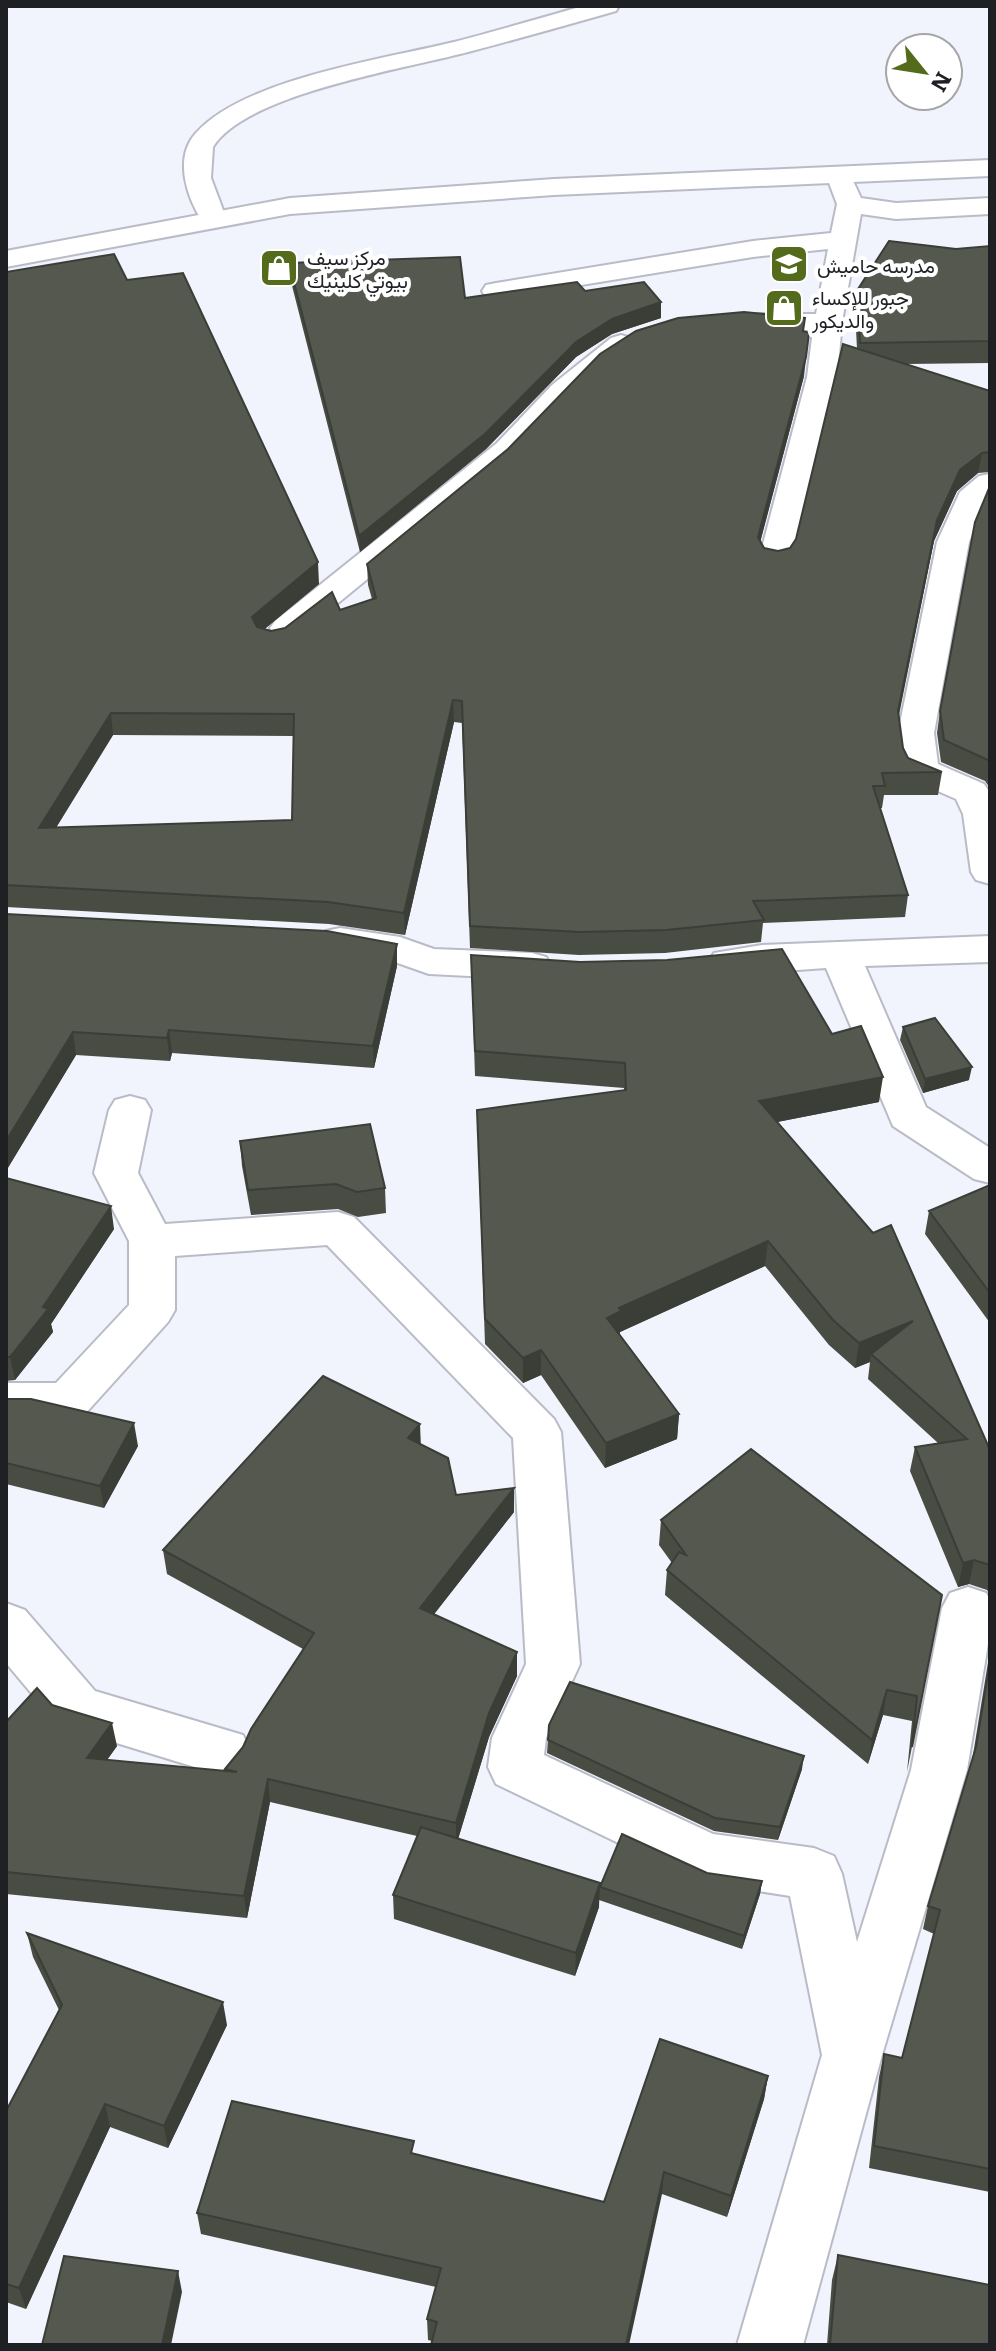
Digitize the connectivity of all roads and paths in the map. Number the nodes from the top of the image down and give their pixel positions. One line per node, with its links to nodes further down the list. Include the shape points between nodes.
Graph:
1 (608, 6): 6 (street, via 250,106 214,130 197,153 199,182)
2 (990, 168): 3 (street)
3 (839, 175): 4 (street); 6 (street, via 554,187 290,206)
4 (850, 204): 5 (street, via 896,211); 7 (street)
5 (990, 206)
6 (213, 218): 8 (street)
7 (842, 240): 9 (street, via 753,249); 10 (street)
8 (6, 259)
9 (496, 291)
10 (828, 322): 11 (street); 14 (street, via 822,377)
11 (715, 325)
12 (651, 334): 15 (street, via 623,342 594,363 508,449)
13 (990, 483): 16 (street, via 971,499 953,542 916,733 921,770 971,792 982,814)
14 (775, 559)
15 (273, 640)
16 (990, 872)
17 (299, 937): 21 (street, via 400,950 429,961)
18 (990, 949): 19 (street)
19 (840, 954): 20 (street); 23 (street, via 908,1116)
20 (693, 966)
21 (564, 969)
22 (130, 1110): 24 (street, via 116,1173)
23 (990, 1168)
24 (152, 1241): 25 (street, via 152,1310 68,1401); 29 (street, via 338,1228 537,1432 553,1664 519,1738 515,1767 707,1858 814,1874)
25 (6, 1401)
26 (968, 1608): 29 (street, via 939,1770)
27 (6, 1625): 28 (street, via 77,1709)
28 (224, 1752)
29 (852, 2055): 30 (street)
30 (770, 2345)

